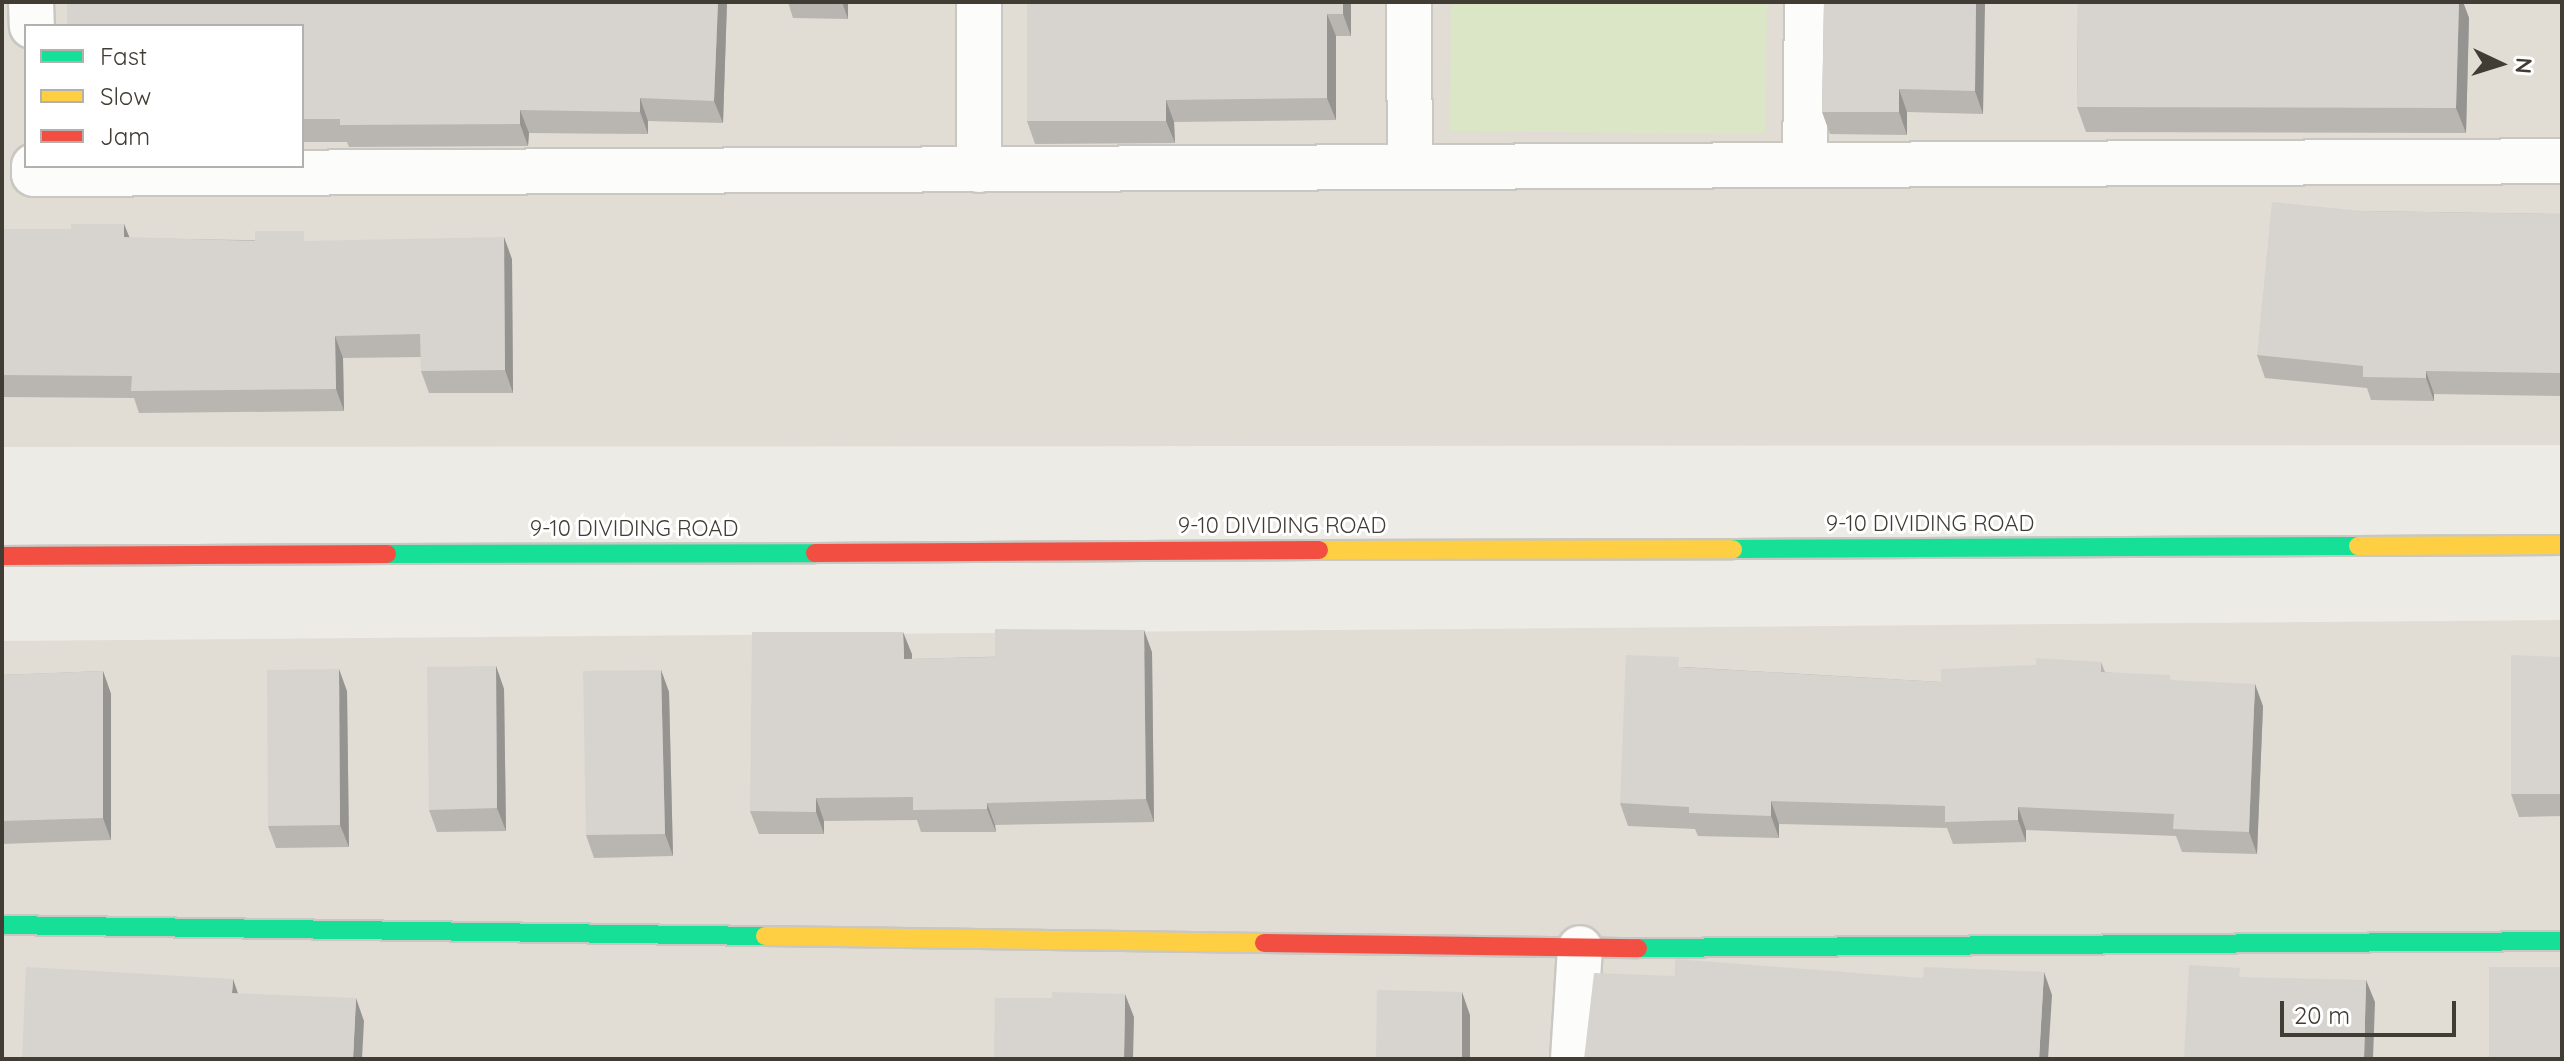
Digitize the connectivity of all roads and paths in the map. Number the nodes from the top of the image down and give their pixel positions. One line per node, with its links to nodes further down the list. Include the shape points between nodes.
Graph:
1 (31, 2): 5 (street)
2 (979, 2): 10 (street)
3 (1409, 2): 8 (street)
4 (1807, 2): 7 (street)
5 (32, 24)
6 (2562, 161): 7 (street)
7 (1805, 165): 8 (street)
8 (1410, 167): 10 (street)
9 (34, 168): 10 (street, via 34,174)
10 (979, 170)
11 (2562, 545): 12 (street, 9-10 DIVIDING ROAD)
12 (2, 556)
13 (2, 925): 15 (street)
14 (2562, 941): 15 (street)
15 (1580, 948): 16 (street)
16 (1573, 1059)

